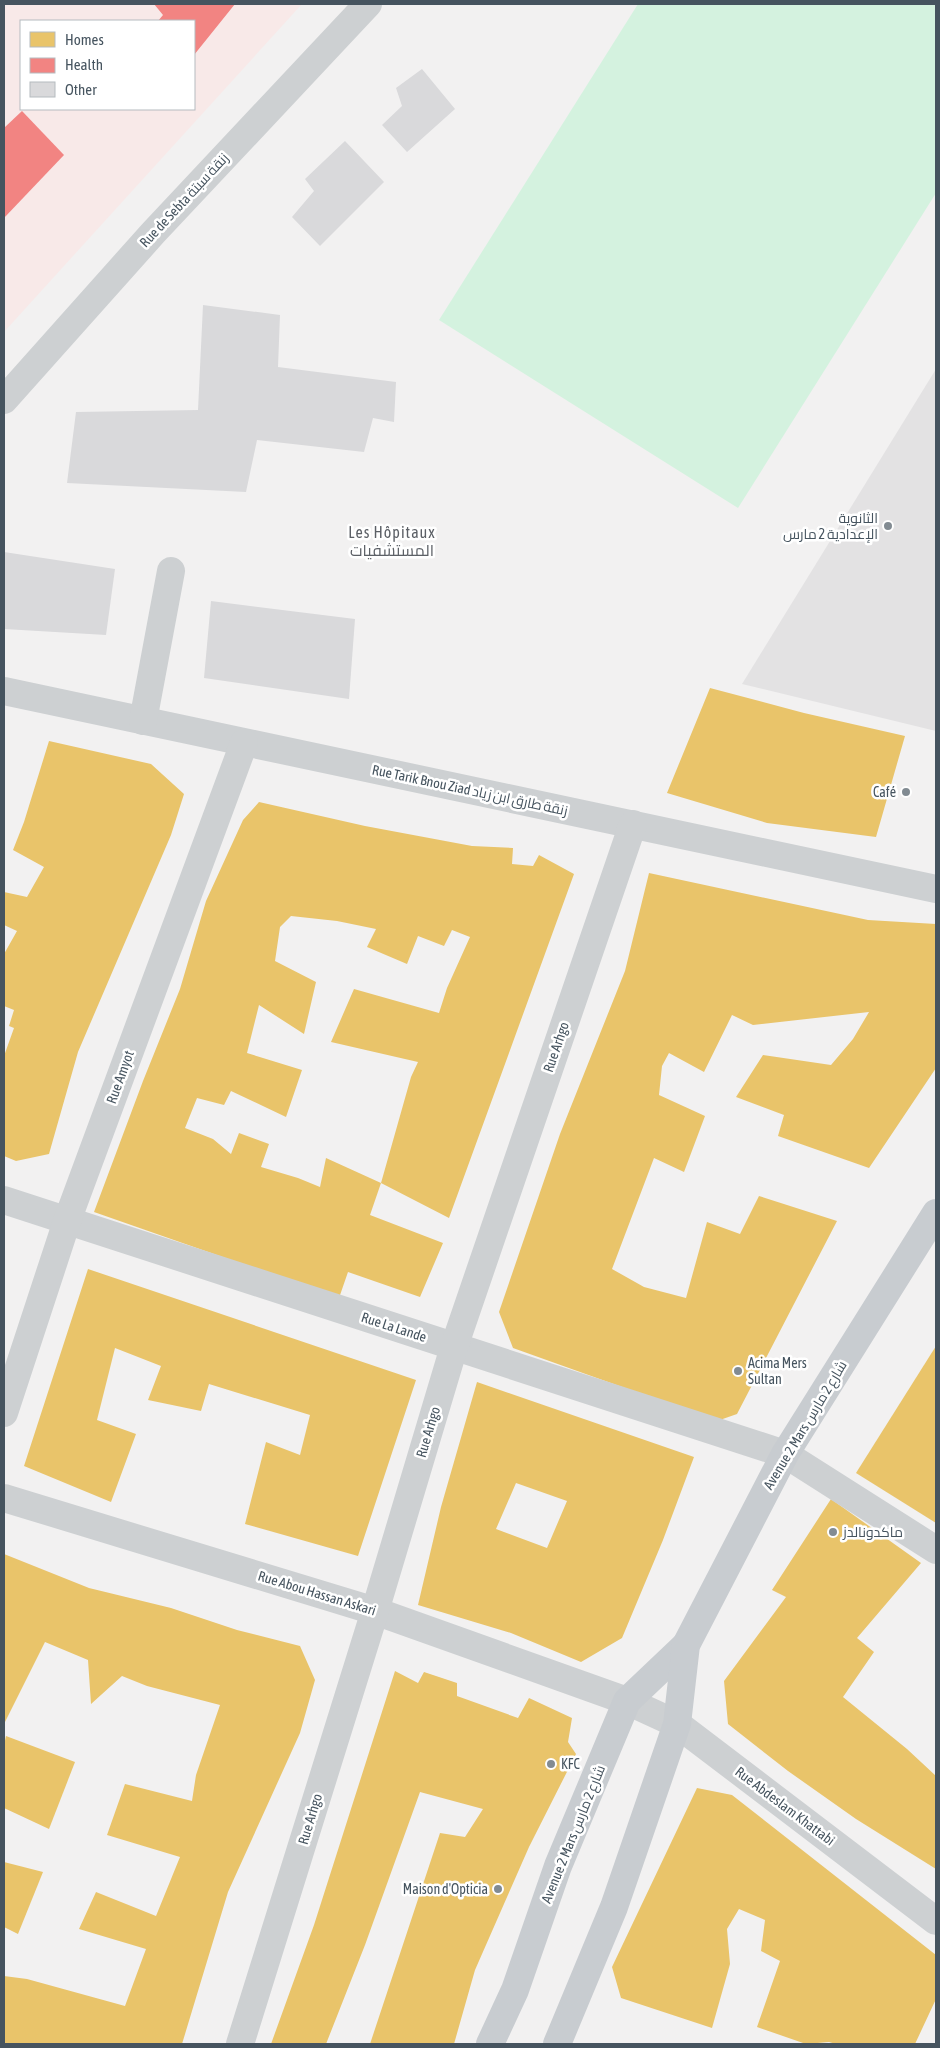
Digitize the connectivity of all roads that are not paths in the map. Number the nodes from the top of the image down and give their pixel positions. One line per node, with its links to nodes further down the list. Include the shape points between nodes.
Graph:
1 (368, 4): 2 (street, Rue de Sebta زنقة سبتة, via 153,233)
2 (4, 400)
3 (171, 571): 5 (street)
4 (4, 691): 5 (street, Rue Tarik Bnou Ziad زنقة طارق ابن زياد)
5 (143, 721): 6 (street, Rue Tarik Bnou Ziad زنقة طارق ابن زياد)
6 (244, 742): 7 (street, Rue Tarik Bnou Ziad زنقة طارق ابن زياد); 11 (street, Rue Amyot)
7 (633, 824): 8 (street, Rue Tarik Bnou Ziad زنقة طارق ابن زياد); 12 (street, Rue Arhgo)
8 (936, 888)
9 (4, 1200): 11 (street, Rue La Lande)
10 (936, 1213): 14 (main road, Avenue 2 Mars شارع 2 مارس)
11 (67, 1221): 12 (street, Rue La Lande); 13 (street, Rue Amyot)
12 (454, 1347): 14 (street, Rue La Lande); 17 (street, Rue Arhgo)
13 (4, 1414)
14 (785, 1454): 16 (street, Rue La Lande); 18 (main road, Avenue 2 Mars شارع 2 مارس)
15 (4, 1498): 17 (street, Rue Abou Hassan Askari)
16 (936, 1550)
17 (375, 1610): 19 (street, Rue Abou Hassan Askari); 22 (street, Rue Arhgo)
18 (686, 1645): 19 (main road, Avenue 2 Mars شارع 2 مارس); 20 (main road, Avenue 2 Mars شارع 2 مارس)
19 (627, 1701): 20 (street, Rue Abdeslam Khattabi); 23 (main road, Avenue 2 Mars شارع 2 مارس, via 558,1866 515,1990)
20 (677, 1724): 21 (street, Rue Abdeslam Khattabi); 24 (main road, Avenue 2 Mars شارع 2 مارس, via 614,1907)
21 (936, 1921)
22 (240, 2044)
23 (490, 2044)
24 (556, 2044)

